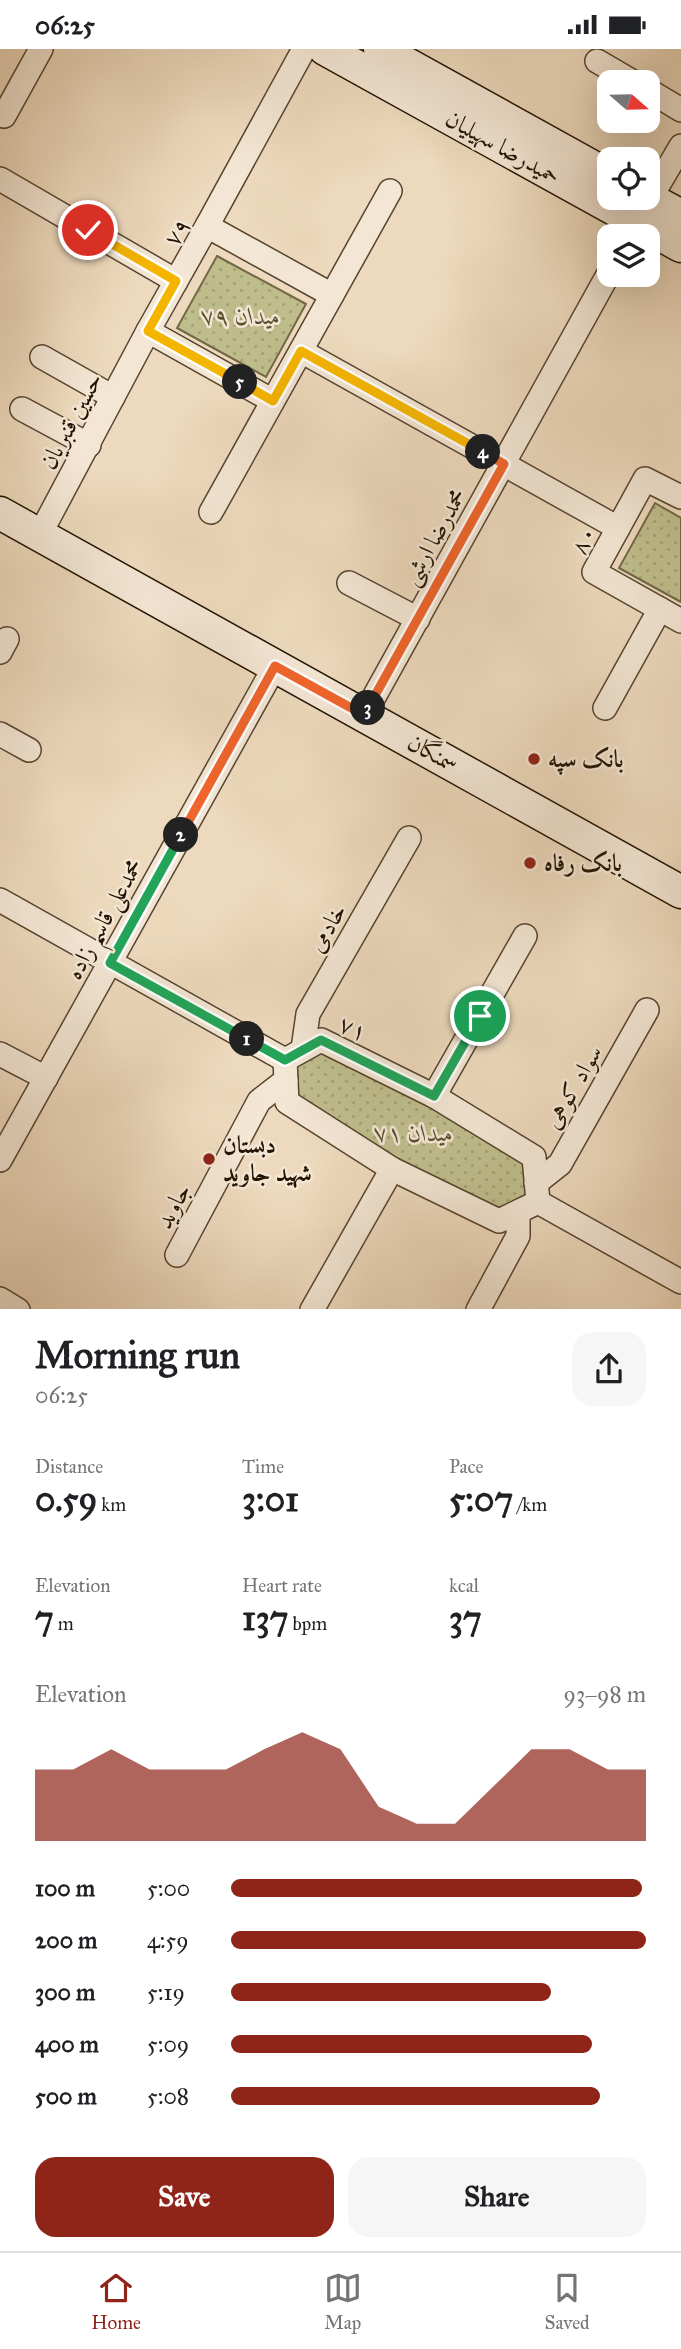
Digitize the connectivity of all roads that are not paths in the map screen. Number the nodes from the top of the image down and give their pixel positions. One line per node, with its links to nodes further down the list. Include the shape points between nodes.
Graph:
1 (41, 49): 9 (street)
2 (304, 49): 16 (street)
3 (325, 49): 14 (main road, حمیدرضا سهیلیان)
4 (380, 49): 11 (main road, حمیدرضا سهیلیان)
5 (597, 61): 6 (street)
6 (612, 70)
7 (660, 97): 8 (street)
8 (681, 110)
9 (1, 118)
10 (681, 146): 14 (street)
11 (597, 169)
12 (0, 179): 18 (street)
13 (390, 191): 20 (street)
14 (641, 214): 15 (main road, حمیدرضا سهیلیان); 17 (main road, حمیدرضا سهیلیان)
15 (681, 216)
16 (207, 226): 18 (street, ۷۹); 20 (street, ۷۹)
17 (681, 246)
18 (176, 281): 21 (street, ۷۹)
19 (601, 287): 28 (street, محمدرضا ارشی)
20 (332, 295): 22 (street)
21 (148, 331): 24 (street, حسین قنبریان); 25 (street)
22 (301, 351): 25 (street); 28 (street)
23 (42, 357): 24 (street)
24 (113, 397): 27 (street, حسین قنبریان)
25 (273, 401): 30 (street)
26 (22, 409): 27 (street)
27 (89, 445): 33 (street, حسین قنبریان)
28 (504, 464): 32 (street); 36 (street, محمدرضا ارشی)
29 (681, 497): 32 (street, ۸۰, via 645,479)
30 (211, 512)
31 (0, 513): 33 (main road, سمنگان)
32 (618, 528): 35 (street, ۸۰, via 594,572)
33 (39, 536): 38 (main road, سمنگان)
34 (349, 583): 36 (street)
35 (660, 609): 37 (street, ۸۰); 39 (street)
36 (418, 619): 40 (street, محمدرضا ارشی)
37 (681, 621)
38 (275, 666): 40 (main road, سمنگان); 47 (street, محمدعلی قاسم زاده)
39 (605, 708)
40 (364, 715): 44 (main road, سمنگان)
41 (0, 734): 42 (street)
42 (29, 750)
43 (409, 838): 50 (street, خادمی, via 308,1014)
44 (681, 892)
45 (0, 901): 47 (street)
46 (525, 936): 52 (street)
47 (110, 963): 50 (street); 51 (street, محمدعلی قاسم زاده)
48 (647, 1010): 55 (street, سواد کوهی, via 560,1164)
49 (0, 1054): 51 (street)
50 (291, 1063): 52 (street, ۷۱, via 321,1040); 54 (street, via 287,1102); 56 (street, جاوید, via 258,1101)
51 (46, 1078): 53 (street, محمدعلی قاسم زاده)
52 (434, 1096): 55 (street, ۷۱, via 534,1157)
53 (0, 1160)
54 (392, 1169): 55 (street, via 499,1221); 60 (street)
55 (531, 1199): 57 (street); 61 (street, via 518,1236)
56 (177, 1255)
57 (681, 1282)
58 (0, 1299): 59 (street)
59 (16, 1309)
60 (313, 1309)
61 (479, 1309)

